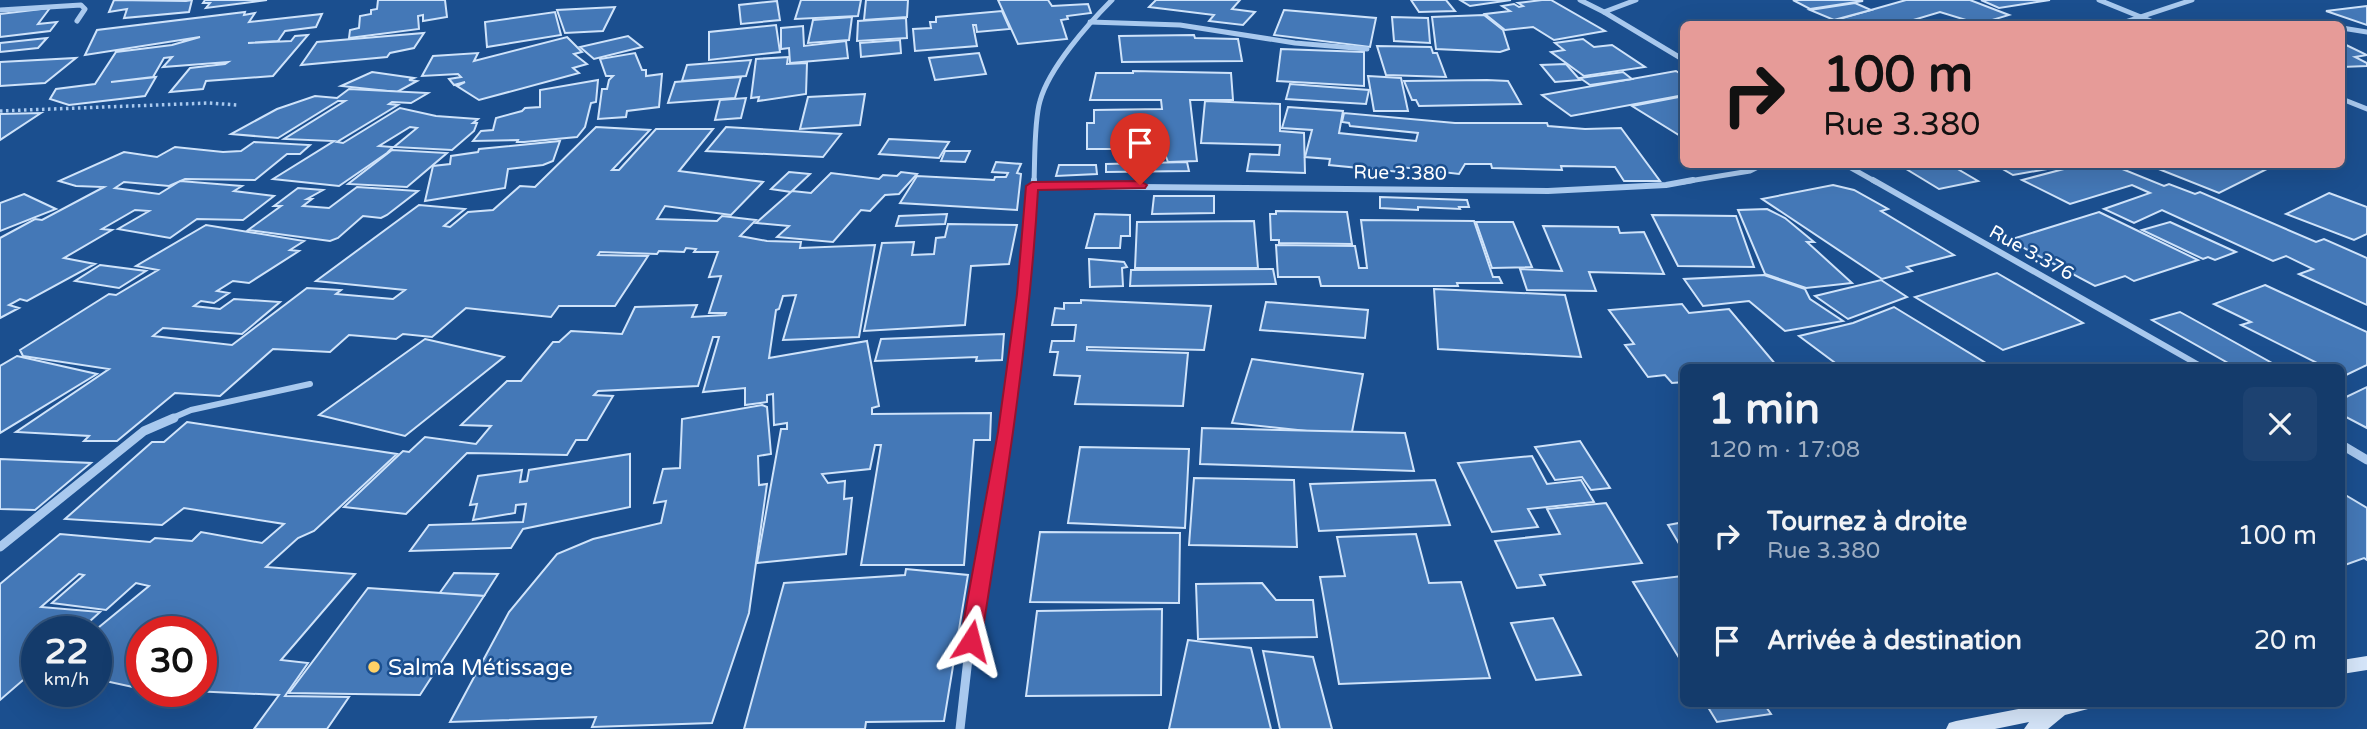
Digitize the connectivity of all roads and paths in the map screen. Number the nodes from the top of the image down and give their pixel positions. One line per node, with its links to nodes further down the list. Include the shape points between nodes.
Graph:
1 (1112, 0): 12 (street)
2 (1580, 0): 7 (street)
3 (1636, 0): 7 (street)
4 (2099, 0): 8 (street)
5 (2192, 0): 8 (street)
6 (0, 10): 11 (street, via 80,5 85,9)
7 (1604, 12): 16 (street)
8 (2140, 17): 9 (street); 10 (street)
9 (2128, 21)
10 (2150, 21)
11 (77, 22)
12 (1090, 22): 15 (street, via 1180,25); 23 (street, via 1063,58 1040,101)
13 (2345, 28): 14 (street)
14 (2367, 32)
15 (1367, 49)
16 (1680, 58)
17 (2345, 101): 19 (street)
18 (237, 105): 20 (path)
19 (2367, 109)
20 (0, 111)
21 (1756, 168): 23 (street, Rue 3.380, via 1666,185 1548,191)
22 (1851, 168): 24 (street, Rue 3.376)
23 (1032, 186): 33 (street, via 1016,363)
24 (2197, 364)
25 (310, 384): 28 (street, via 191,410 144,431)
26 (2345, 447): 27 (street)
27 (2367, 460)
28 (0, 547)
29 (2365, 665): 30 (main road)
30 (2345, 667)
31 (2062, 707): 34 (main road)
32 (2069, 707): 35 (main road)
33 (960, 729)
34 (1956, 729)
35 (2035, 729)

